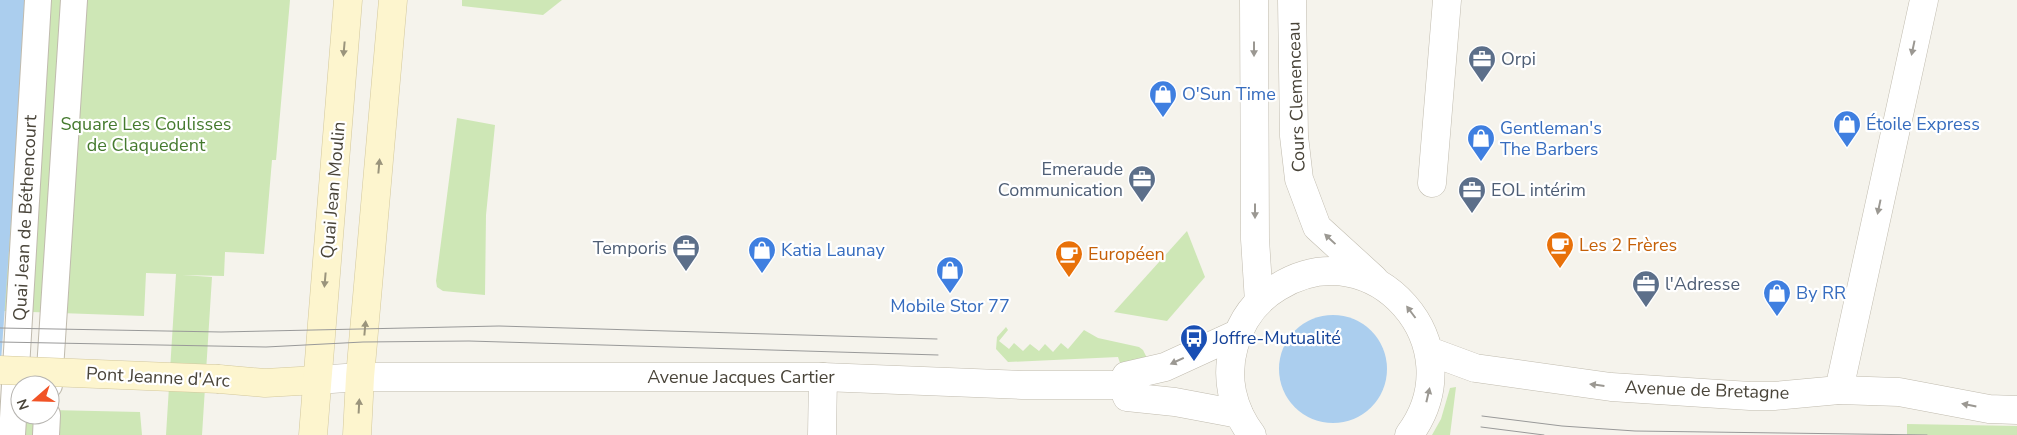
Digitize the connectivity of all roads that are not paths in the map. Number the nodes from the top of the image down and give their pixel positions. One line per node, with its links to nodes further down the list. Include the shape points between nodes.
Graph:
1 (38, 0): 23 (street, Quai Jean de Béthencourt)
2 (74, 0): 15 (street, Quai Jean de Béthencourt)
3 (348, 0): 18 (main road, Quai Jean Moulin, one-way to 18)
4 (393, 0): 16 (main road, one-way to 4)
5 (1254, 0): 11 (street, one-way to 11, via 1255,239)
6 (1292, 0): 10 (street, Cours Clemenceau, one-way to 6, via 1317,227 1299,179 1294,136)
7 (1447, 0): 9 (street)
8 (1924, 0): 20 (street, one-way to 20)
9 (1432, 184)
10 (1378, 284): 11 (street, via 1348,274 1317,272 1285,282); 13 (street, one-way to 10, via 1415,317 1398,298)
11 (1259, 302): 12 (street)
12 (1237, 334): 19 (street, one-way to 19, via 1165,367 1126,376); 22 (street, via 1230,378 1233,397)
13 (1429, 351): 20 (street, Avenue de Bretagne, one-way to 13, via 1758,396 1611,387 1474,368); 27 (street, one-way to 13, via 1428,398 1431,375)
14 (0, 370): 18 (main road, Pont Jeanne d'Arc, bridge, via 266,382)
15 (50, 375)
16 (360, 377): 17 (street, Avenue Jacques Cartier); 18 (street, Avenue Jacques Cartier); 25 (main road, one-way to 16)
17 (823, 377): 19 (street, Avenue Jacques Cartier, via 1022,385); 26 (street)
18 (317, 380): 24 (main road, Quai Jean Moulin)
19 (1122, 385): 22 (street, via 1127,397 1175,402)
20 (1839, 390): 21 (street, Avenue de Bretagne, one-way to 20, via 1989,409 1899,392)
21 (2017, 410)
22 (1246, 424)
23 (12, 435)
24 (313, 435)
25 (357, 435)
26 (822, 435)
27 (1409, 435)

